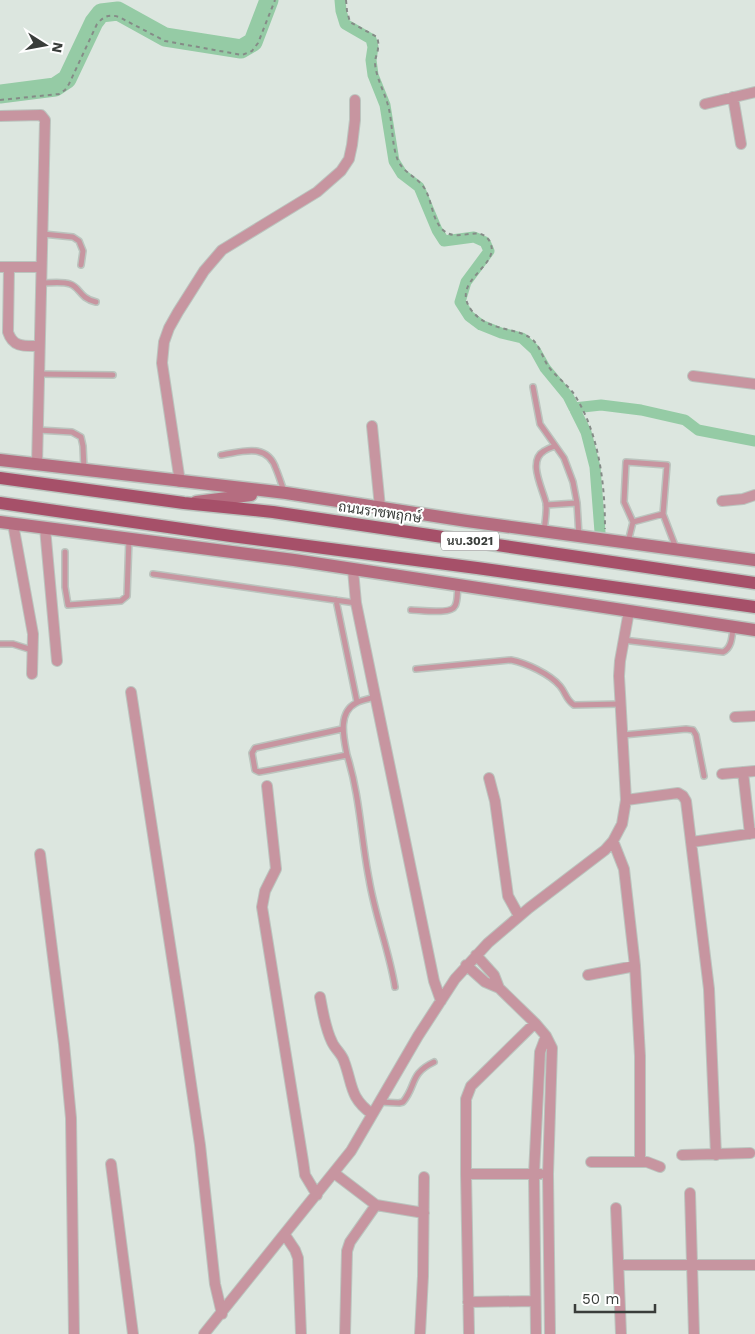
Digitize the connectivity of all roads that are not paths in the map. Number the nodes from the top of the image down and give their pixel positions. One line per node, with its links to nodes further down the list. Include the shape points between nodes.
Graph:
1 (755, 92): 2 (street)
2 (733, 97): 4 (street); 6 (street)
3 (355, 100): 27 (street, via 352,145 349,159 341,171 317,192 222,250 204,271 169,328 162,363)
4 (705, 104)
5 (0, 116): 7 (street, via 41,115 45,120)
6 (741, 144)
7 (42, 234): 8 (lane, via 73,237 79,241 83,251); 10 (street)
8 (81, 265)
9 (4, 267): 10 (street); 13 (street, via 10,339 21,346)
10 (41, 267): 11 (street)
11 (40, 283): 12 (lane, via 69,284); 13 (street)
12 (96, 302)
13 (40, 346): 14 (street)
14 (39, 374): 15 (lane); 20 (street)
15 (113, 375)
16 (693, 376): 17 (street)
17 (755, 384)
18 (533, 387): 21 (lane, via 540,424)
19 (372, 426): 36 (street)
20 (37, 430): 24 (street); 25 (lane, via 72,432 81,437)
21 (555, 446): 34 (lane, via 569,468); 35 (lane, via 543,451 537,465)
22 (221, 455): 29 (lane, via 260,451 268,455)
23 (0, 460): 24 (main road)
24 (37, 465): 25 (main road)
25 (84, 470): 27 (main road)
26 (0, 478): 33 (main road, ถนนราชพฤกษ์ / นบ.3021)
27 (180, 482): 28 (main road)
28 (271, 493): 29 (main road, ถนนราชพฤกษ์ / นบ.3021); 33 (main road)
29 (286, 493): 36 (main road, ถนนราชพฤกษ์ / นบ.3021)
30 (755, 495): 31 (street)
31 (722, 501)
32 (0, 503): 42 (main road, นบ.3021)
33 (184, 503): 52 (main road, ถนนราชพฤกษ์ / นบ.3021, via 366,525)
34 (577, 503): 35 (lane); 43 (lane)
35 (546, 505): 41 (lane)
36 (380, 507): 41 (main road, ถนนราชพฤกษ์ / นบ.3021)
37 (663, 514): 38 (lane); 38 (lane, via 667,465 626,462 624,502); 46 (lane)
38 (633, 522): 45 (lane)
39 (6, 523): 40 (main road); 63 (street, via 31,618)
40 (45, 528): 44 (main road); 64 (street)
41 (544, 532): 43 (main road, ถนนราชพฤกษ์ / นบ.3021)
42 (231, 536): 48 (main road); 56 (main road, นบ.3021)
43 (579, 537): 45 (main road, ถนนราชพฤกษ์ / นบ.3021)
44 (129, 538): 47 (lane, via 127,596 121,601 68,605); 48 (main road)
45 (628, 542): 46 (main road, ถนนราชพฤกษ์ / นบ.3021)
46 (677, 550): 49 (main road, ถนนราชพฤกษ์ / นบ.3021)
47 (65, 552)
48 (294, 560): 50 (main road)
49 (755, 560)
50 (353, 570): 53 (main road); 55 (street)
51 (153, 574): 54 (lane)
52 (755, 583)
53 (458, 585): 57 (lane, via 453,609); 58 (main road)
54 (336, 600): 55 (lane); 69 (lane)
55 (356, 603): 68 (street)
56 (755, 608)
57 (411, 610)
58 (630, 611): 59 (main road); 61 (street)
59 (733, 627): 60 (main road); 61 (lane, via 730,645 724,652)
60 (755, 630)
61 (623, 640): 70 (street)
62 (0, 644): 63 (lane)
63 (32, 650): 66 (street)
64 (57, 661)
65 (416, 669): 70 (lane, via 511,660 523,662 560,687 574,705)
66 (32, 674)
67 (131, 692): 124 (street, via 202,1163 215,1284)
68 (376, 697): 69 (lane); 95 (street, via 431,967)
69 (357, 702): 73 (lane, via 346,713)
70 (620, 704): 74 (street)
71 (755, 716): 72 (street)
72 (735, 717)
73 (342, 729): 75 (lane); 75 (lane, via 255,748 252,753 254,766 259,772)
74 (622, 735): 79 (lane, via 693,730); 82 (street)
75 (347, 755): 92 (lane, via 355,783 368,878)
76 (755, 771): 77 (street)
77 (743, 772): 78 (street); 83 (street)
78 (722, 774)
79 (704, 776)
80 (489, 778): 87 (street, via 508,896)
81 (267, 786): 114 (street, via 276,869 262,907 305,1175)
82 (626, 800): 84 (street, via 622,824); 85 (street, via 678,793 683,796)
83 (752, 834): 85 (street)
84 (613, 841): 87 (street, via 593,860); 90 (street, via 624,869)
85 (692, 842): 103 (street, via 709,989)
86 (40, 854): 125 (street, via 71,1118)
87 (518, 916): 88 (street)
88 (476, 955): 89 (street); 93 (street, via 494,975)
89 (466, 965): 93 (street, via 485,982); 95 (street)
90 (635, 966): 91 (street); 105 (street)
91 (588, 976)
92 (396, 987)
93 (499, 988): 96 (street)
94 (320, 997): 100 (street, via 328,1033 342,1056 355,1096 359,1104)
95 (441, 1001): 99 (street)
96 (535, 1023): 97 (street); 109 (street, via 468,1092)
97 (546, 1036): 110 (street, via 540,1052); 111 (street, via 553,1057)
98 (434, 1062): 99 (lane, via 422,1067 403,1102)
99 (378, 1102): 100 (street)
100 (372, 1114): 108 (street)
101 (750, 1154): 103 (street)
102 (682, 1155): 103 (street)
103 (716, 1155)
104 (591, 1162): 105 (street)
105 (640, 1162): 107 (street)
106 (111, 1164): 126 (street)
107 (660, 1167)
108 (334, 1173): 114 (street); 115 (street)
109 (466, 1174): 110 (street); 123 (street)
110 (534, 1174): 111 (street); 122 (street)
111 (548, 1174): 133 (street)
112 (424, 1177): 117 (street)
113 (690, 1193): 119 (street)
114 (317, 1194): 118 (street)
115 (376, 1205): 117 (street); 129 (street, via 347,1251)
116 (616, 1208): 121 (street)
117 (424, 1213): 130 (street)
118 (285, 1235): 124 (street); 128 (street, via 298,1258)
119 (692, 1264): 120 (street); 121 (street); 135 (street)
120 (755, 1265)
121 (619, 1266): 134 (street)
122 (535, 1300): 123 (street); 132 (street)
123 (468, 1302): 131 (street)
124 (222, 1314): 127 (street)
125 (74, 1334)
126 (133, 1334)
127 (204, 1334)
128 (301, 1334)
129 (345, 1334)
130 (420, 1334)
131 (469, 1334)
132 (536, 1334)
133 (550, 1334)
134 (620, 1334)
135 (694, 1334)

